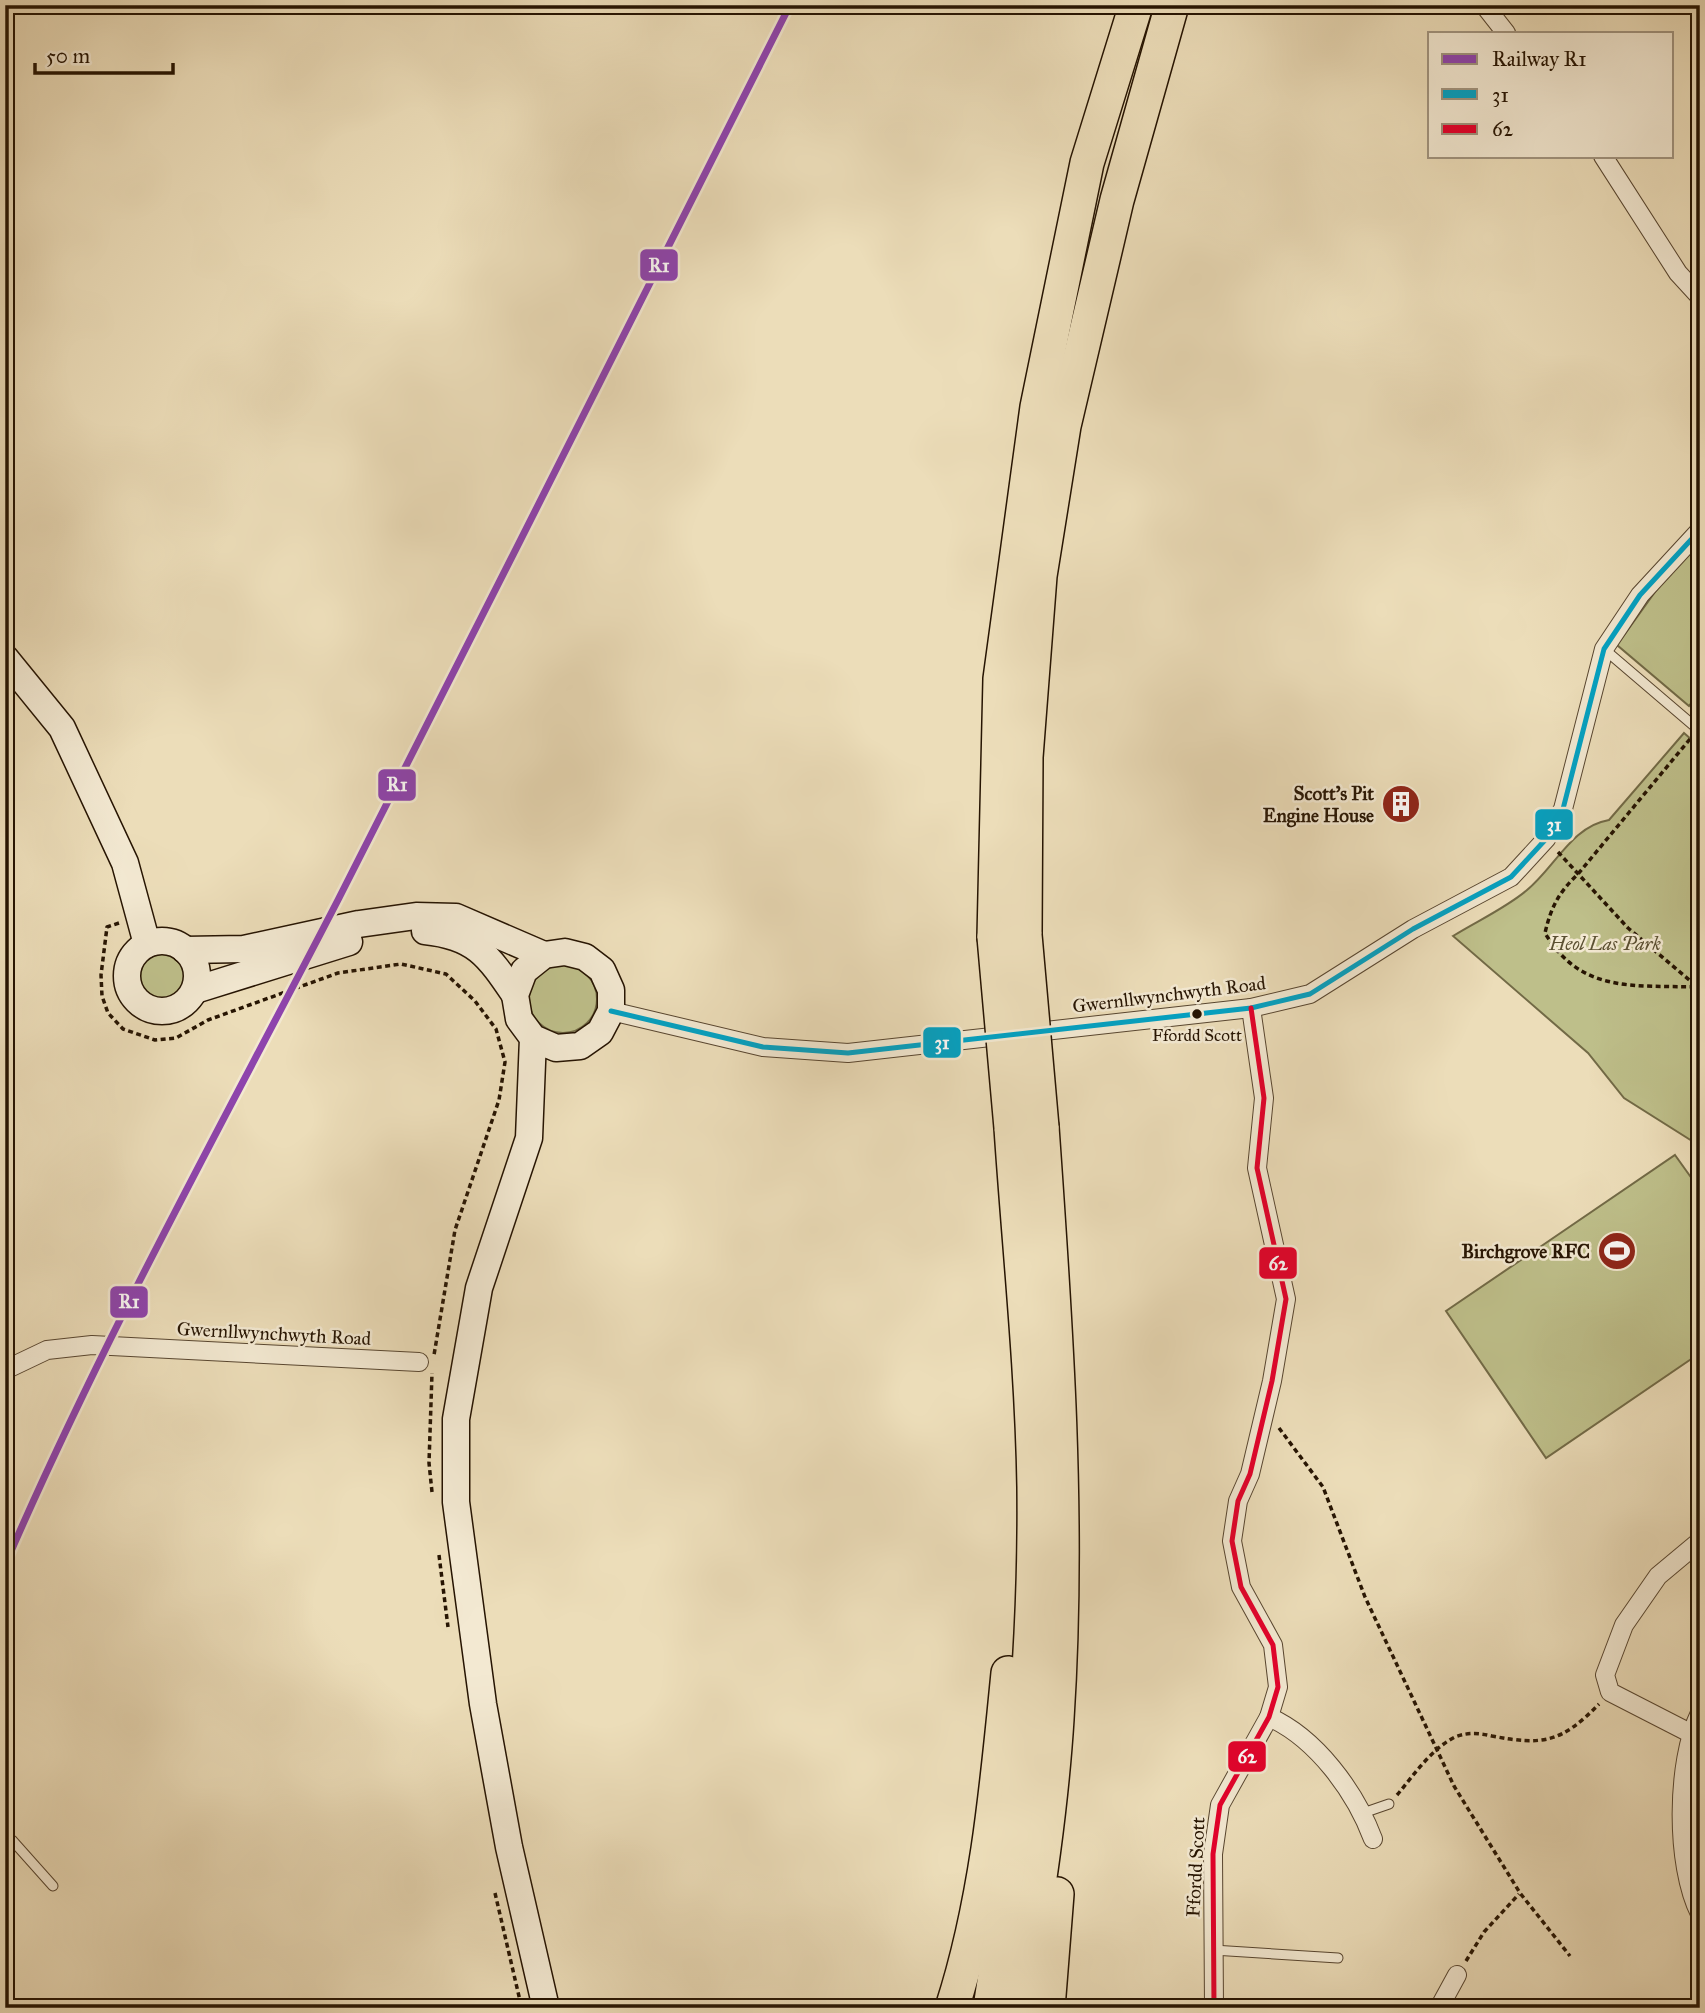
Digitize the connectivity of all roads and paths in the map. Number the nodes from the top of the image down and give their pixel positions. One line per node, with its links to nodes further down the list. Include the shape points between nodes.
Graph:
1 (1136, 5): 14 (highway, via 1087,163 1037,407 1000,679)
2 (1172, 5): 14 (highway, via 1116,200 1067,413 1040,576)
3 (1484, 5): 4 (street)
4 (1505, 32)
5 (1604, 158): 6 (street, via 1678,273)
6 (1700, 297)
7 (1700, 530): 8 (street, Gwernllwynchwyth Road, via 1640,595)
8 (1604, 649): 10 (lane); 11 (street, Gwernllwynchwyth Road, via 1563,809)
9 (5, 658): 13 (main road, via 62,728 125,863)
10 (1699, 731): 12 (path)
11 (1546, 839): 12 (path); 21 (street, Gwernllwynchwyth Road, via 1511,877 1413,929 1310,994)
12 (1578, 874): 18 (path, via 1628,928); 18 (path, via 1550,910 1545,933 1558,955 1581,973 1605,981)
13 (140, 918): 15 (main road); 26 (path, via 107,927 102,996 108,1013 123,1029 155,1041 176,1038 208,1020 338,973 401,964 446,974 496,1029 505,1062 499,1100 455,1230 433,1364)
14 (1009, 936): 24 (highway, bridge)
15 (147, 944): 16 (main road, via 171,942); 19 (main road, via 130,959 127,970 130,992 137,1002 168,1012 188,1001)
16 (185, 950): 17 (main road, via 244,948 416,916 456,917); 19 (main road, via 196,966)
17 (544, 955): 20 (main road, via 524,971); 22 (main road, via 565,951 585,957 602,970 611,990)
18 (1699, 988)
19 (195, 990): 20 (main road, via 363,937 422,931 454,934 489,957)
20 (515, 995): 23 (main road, via 519,1019)
21 (1251, 1008): 22 (street, Gwernllwynchwyth Road, via 848,1053 763,1047); 28 (street, Ffordd Scott, via 1264,1098 1257,1168 1286,1299)
22 (611, 1011): 23 (main road, via 600,1032 580,1046 556,1048)
23 (533, 1038): 47 (main road, via 529,1138 479,1288 456,1419 456,1502 483,1704 509,1847)
24 (1026, 1127): 25 (highway); 33 (highway, via 1061,1458)
25 (1022, 1285): 48 (highway, via 1024,1486 1014,1619 984,1872); 49 (highway, via 1034,1487 1029,1670 1017,1820)
26 (419, 1362): 27 (street, Gwernllwynchwyth Road, via 69,1345 30,1356)
27 (5, 1370)
28 (1271, 1426): 32 (street, Ffordd Scott, via 1238,1501 1232,1541 1241,1587 1273,1645 1278,1687); 35 (path, via 1323,1488 1365,1597)
29 (1700, 1541): 30 (street, via 1658,1576 1624,1625 1605,1675)
30 (1610, 1692): 34 (street); 35 (path, via 1580,1724 1556,1738 1521,1741 1474,1732)
31 (1700, 1713): 34 (street)
32 (1269, 1717): 37 (street, via 1292,1727 1319,1751); 43 (street, Ffordd Scott, via 1220,1805 1213,1854)
33 (1057, 1721): 50 (highway); 51 (highway, via 1058,1873)
34 (1690, 1733): 42 (street, via 1680,1826 1691,1896)
35 (1437, 1749): 36 (path); 41 (path, via 1454,1786)
36 (1389, 1804): 37 (lane)
37 (1363, 1813): 38 (street)
38 (1373, 1839)
39 (5, 1840): 40 (lane, via 12,1840)
40 (53, 1886)
41 (1520, 1894): 44 (path); 46 (path, via 1484,1932)
42 (1700, 1914)
43 (1213, 1950): 45 (lane); 52 (street, Ffordd Scott)
44 (1570, 1956)
45 (1338, 1958)
46 (1450, 1983): 53 (street)
47 (546, 2008)
48 (952, 2008)
49 (990, 2008)
50 (1020, 2008)
51 (1048, 2008)
52 (1214, 2008)
53 (1439, 2008)

